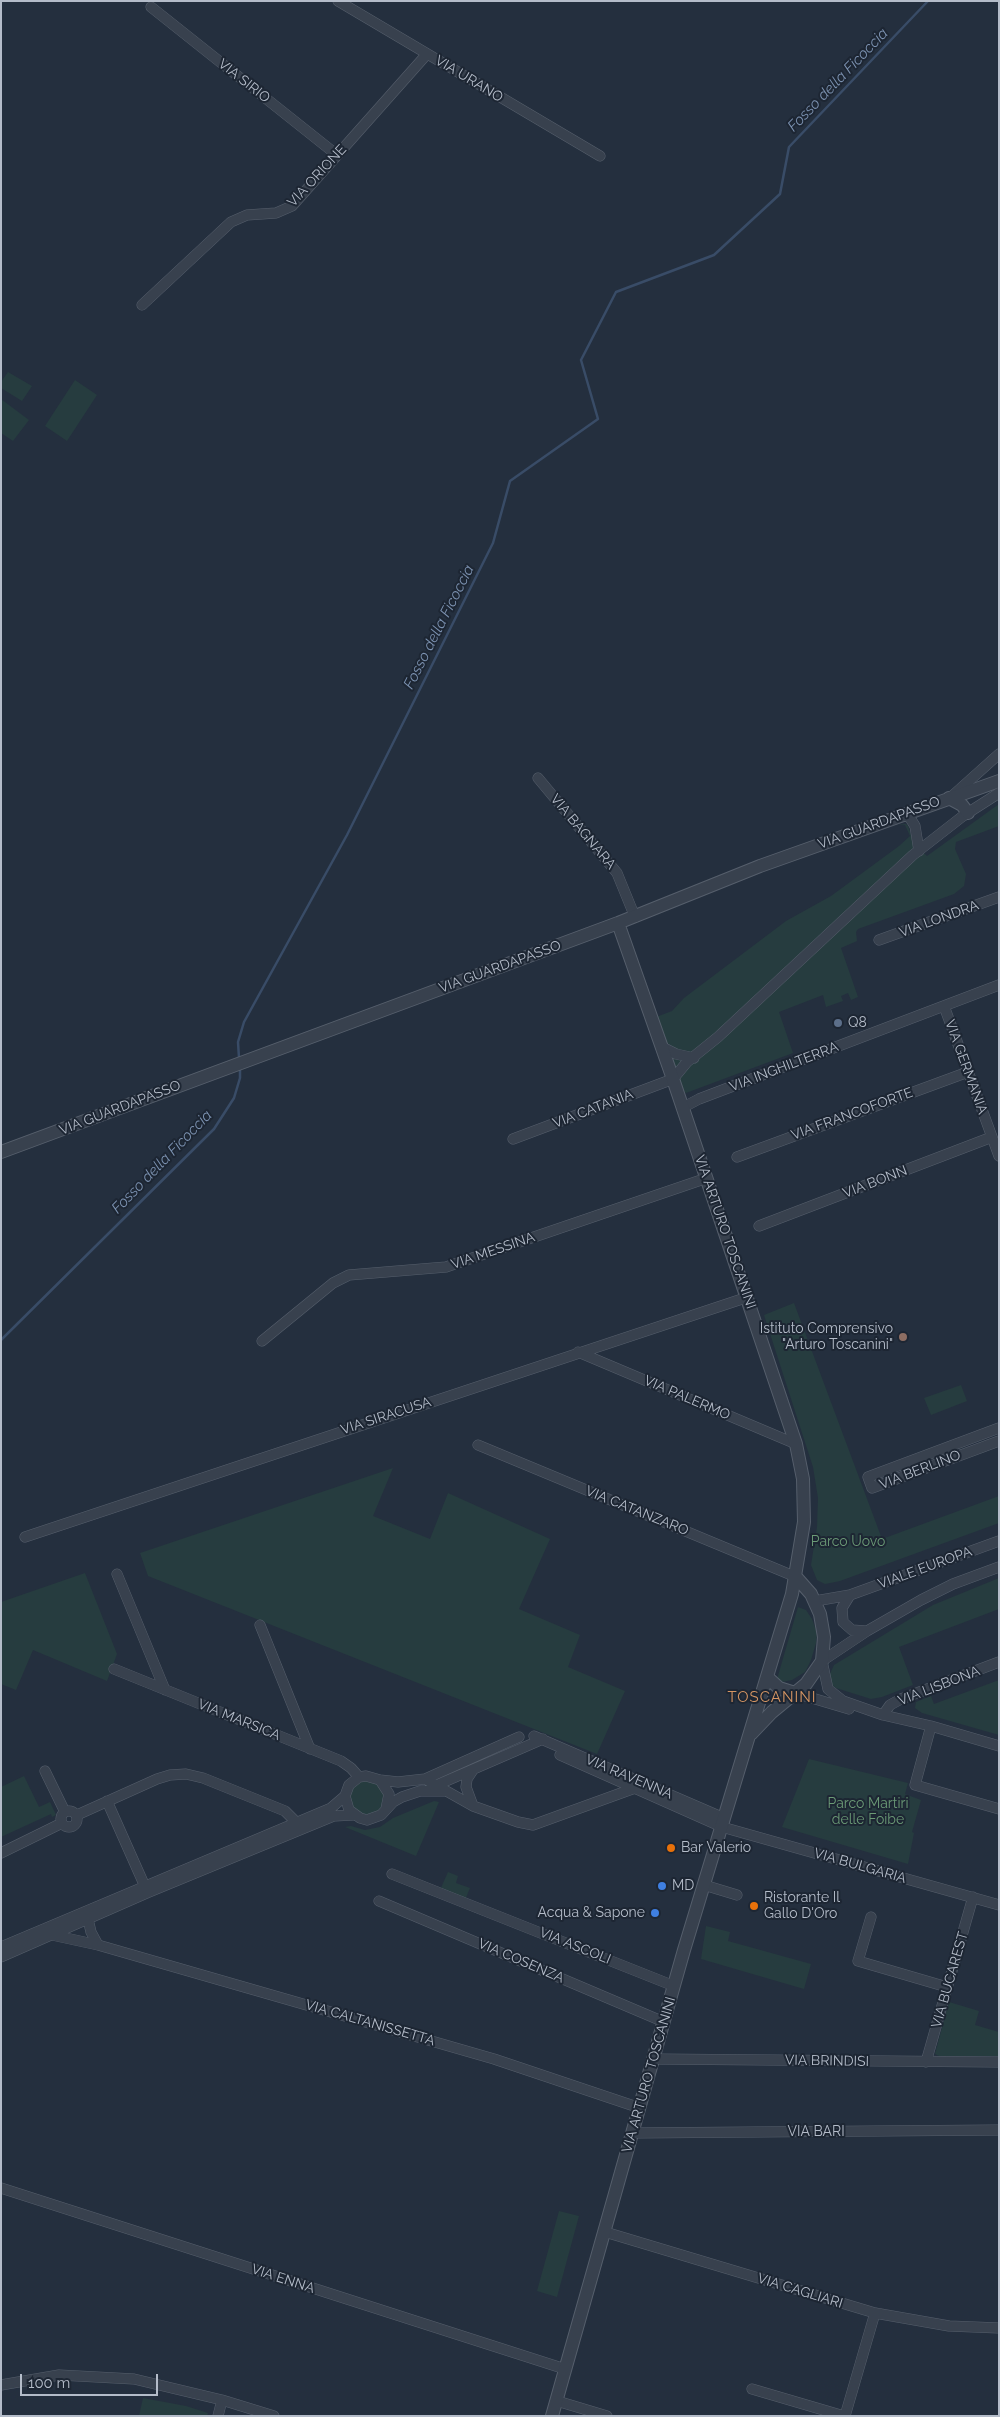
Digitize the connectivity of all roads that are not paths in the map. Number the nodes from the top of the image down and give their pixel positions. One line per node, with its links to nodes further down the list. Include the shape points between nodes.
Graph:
1 (338, 1): 3 (street, VIA URANO)
2 (151, 7): 4 (street, VIA SIRIO)
3 (427, 54): 4 (street, VIA ORIONE); 5 (street, VIA URANO)
4 (337, 155): 6 (street, VIA ORIONE, via 290,207 276,213 242,216 231,222)
5 (600, 156)
6 (142, 305)
7 (999, 754): 11 (street)
8 (538, 778): 16 (street, VIA BAGNARA, via 617,873)
9 (999, 781): 11 (street, VIA GUARDAPASSO)
10 (999, 793): 12 (street)
11 (950, 797): 12 (street); 13 (street, VIA GUARDAPASSO)
12 (968, 813): 14 (street)
13 (903, 814): 14 (street, via 916,826); 16 (street, VIA GUARDAPASSO, via 760,866)
14 (919, 851): 22 (street)
15 (999, 897): 18 (street, VIA LONDRA)
16 (635, 917): 17 (street, VIA GUARDAPASSO)
17 (618, 923): 21 (street, VIA ARTURO TOSCANINI); 28 (street, VIA GUARDAPASSO)
18 (879, 940)
19 (999, 985): 20 (street, VIA INGHILTERRA)
20 (944, 1006): 23 (street, VIA GERMANIA); 25 (street, VIA INGHILTERRA)
21 (662, 1048): 22 (street); 24 (street, VIA ARTURO TOSCANINI)
22 (694, 1058): 24 (street)
23 (968, 1072): 26 (street, VIA GERMANIA); 30 (street, VIA FRANCOFORTE)
24 (673, 1080): 25 (street, VIA ARTURO TOSCANINI); 27 (street, VIA CATANIA)
25 (682, 1108): 31 (street, VIA ARTURO TOSCANINI)
26 (992, 1137): 29 (street, VIA GERMANIA); 32 (street, VIA BONN)
27 (513, 1140)
28 (1, 1152)
29 (999, 1156)
30 (737, 1157)
31 (707, 1178): 33 (street, VIA ARTURO TOSCANINI); 34 (street, VIA MESSINA, via 446,1267 349,1275 333,1283)
32 (759, 1226)
33 (748, 1297): 35 (street, VIA SIRACUSA); 38 (street, VIA ARTURO TOSCANINI)
34 (262, 1341)
35 (578, 1352): 38 (street, VIA PALERMO); 40 (street, VIA SIRACUSA)
36 (999, 1428): 37 (street, VIA BERLINO, via 868,1477 872,1488)
37 (999, 1441)
38 (796, 1444): 44 (street, VIA ARTURO TOSCANINI, via 804,1504)
39 (478, 1445): 44 (street, VIA CATANZARO)
40 (25, 1537)
41 (999, 1541): 45 (street, VIALE EUROPA)
42 (999, 1567): 49 (street, VIALE EUROPA, via 940,1590)
43 (117, 1574): 54 (street)
44 (796, 1577): 46 (street, VIA ARTURO TOSCANINI); 47 (street)
45 (850, 1595): 47 (street, VIALE EUROPA); 49 (street, via 841,1611 843,1622 852,1630)
46 (790, 1600): 47 (street); 53 (street, VIA ARTURO TOSCANINI)
47 (815, 1601): 50 (street, via 824,1628)
48 (260, 1625): 63 (street)
49 (867, 1631): 50 (street, VIALE EUROPA)
50 (822, 1661): 55 (street, VIA ARTURO TOSCANINI, via 806,1684); 56 (street, via 831,1693)
51 (999, 1662): 57 (street, VIA LISBONA, via 901,1698)
52 (114, 1670): 54 (street, VIA MARSICA)
53 (767, 1677): 55 (street, via 779,1688); 59 (street, VIA ARTURO TOSCANINI)
54 (165, 1690): 63 (street, VIA MARSICA)
55 (795, 1693): 56 (street, via 857,1712); 59 (street, VIA ARTURO TOSCANINI)
56 (867, 1710): 57 (street)
57 (883, 1715): 58 (street)
58 (931, 1726): 62 (street); 77 (street, via 916,1785)
59 (750, 1735): 82 (street, VIA ARTURO TOSCANINI)
60 (519, 1737): 61 (street)
61 (502, 1744): 65 (street); 69 (street)
62 (999, 1746)
63 (310, 1749): 68 (street, VIA MARSICA, via 344,1763)
64 (560, 1755): 72 (street)
65 (506, 1756): 66 (street); 82 (street, VIA RAVENNA, via 539,1738)
66 (474, 1769): 71 (street); 75 (street, via 466,1782)
67 (45, 1772): 78 (street)
68 (359, 1777): 70 (street); 73 (street, via 349,1785)
69 (424, 1779): 70 (street); 71 (street)
70 (380, 1780): 76 (street, via 389,1794)
71 (441, 1788): 75 (street); 76 (street, via 402,1797)
72 (635, 1788): 75 (street, via 533,1824); 82 (street)
73 (345, 1796): 80 (street); 83 (street)
74 (107, 1801): 79 (street); 83 (street, via 156,1779 186,1774 279,1808 289,1813); 87 (street)
75 (473, 1806)
76 (386, 1809): 80 (street, via 374,1818)
77 (999, 1809)
78 (65, 1812): 79 (street, via 70,1810); 81 (street)
79 (77, 1815): 81 (street, via 78,1820 73,1827)
80 (354, 1815): 83 (street, via 334,1816)
81 (62, 1823): 84 (street)
82 (723, 1823): 86 (street, VIA ARTURO TOSCANINI); 89 (street, VIA BULGARIA)
83 (300, 1826): 87 (street)
84 (1, 1852)
85 (392, 1874): 98 (street, VIA ASCOLI)
86 (704, 1885): 88 (street); 98 (street, VIA ARTURO TOSCANINI)
87 (145, 1889): 93 (street); 96 (street)
88 (738, 1895)
89 (973, 1897): 91 (street, VIA BULGARIA); 99 (street, VIA BUCAREST)
90 (379, 1901): 100 (street, VIA COSENZA)
91 (999, 1904)
92 (871, 1917): 99 (street, via 858,1961)
93 (88, 1919): 94 (street); 95 (street)
94 (52, 1935): 95 (street, VIA CALTANISSETTA); 97 (street)
95 (98, 1945): 104 (street, VIA CALTANISSETTA, via 494,2059)
96 (1, 1947)
97 (1, 1957)
98 (674, 1986): 100 (street, VIA ARTURO TOSCANINI)
99 (947, 1987): 102 (street, VIA BUCAREST)
100 (664, 2022): 101 (street, VIA ARTURO TOSCANINI)
101 (654, 2059): 102 (street, VIA BRINDISI); 104 (street, VIA ARTURO TOSCANINI)
102 (926, 2062): 103 (street, VIA BRINDISI)
103 (999, 2062)
104 (640, 2108): 106 (street, VIA ARTURO TOSCANINI)
105 (999, 2130): 106 (street, VIA BARI)
106 (632, 2133): 108 (street, VIA ARTURO TOSCANINI)
107 (1, 2188): 111 (street, VIA ENNA)
108 (605, 2232): 109 (street, VIA CAGLIARI); 111 (street, VIA ARTURO TOSCANINI)
109 (875, 2313): 110 (street, VIA CAGLIARI, via 949,2326); 120 (street)
110 (999, 2328)
111 (566, 2369): 115 (street, VIA ARTURO TOSCANINI)
112 (1, 2385): 114 (street, via 59,2375 97,2376 134,2379)
113 (752, 2389): 120 (street)
114 (222, 2400): 116 (street); 117 (street)
115 (556, 2401): 118 (street, VIA ARTURO TOSCANINI); 119 (street)
116 (218, 2416)
117 (274, 2416)
118 (552, 2416)
119 (607, 2416)
120 (844, 2416)

